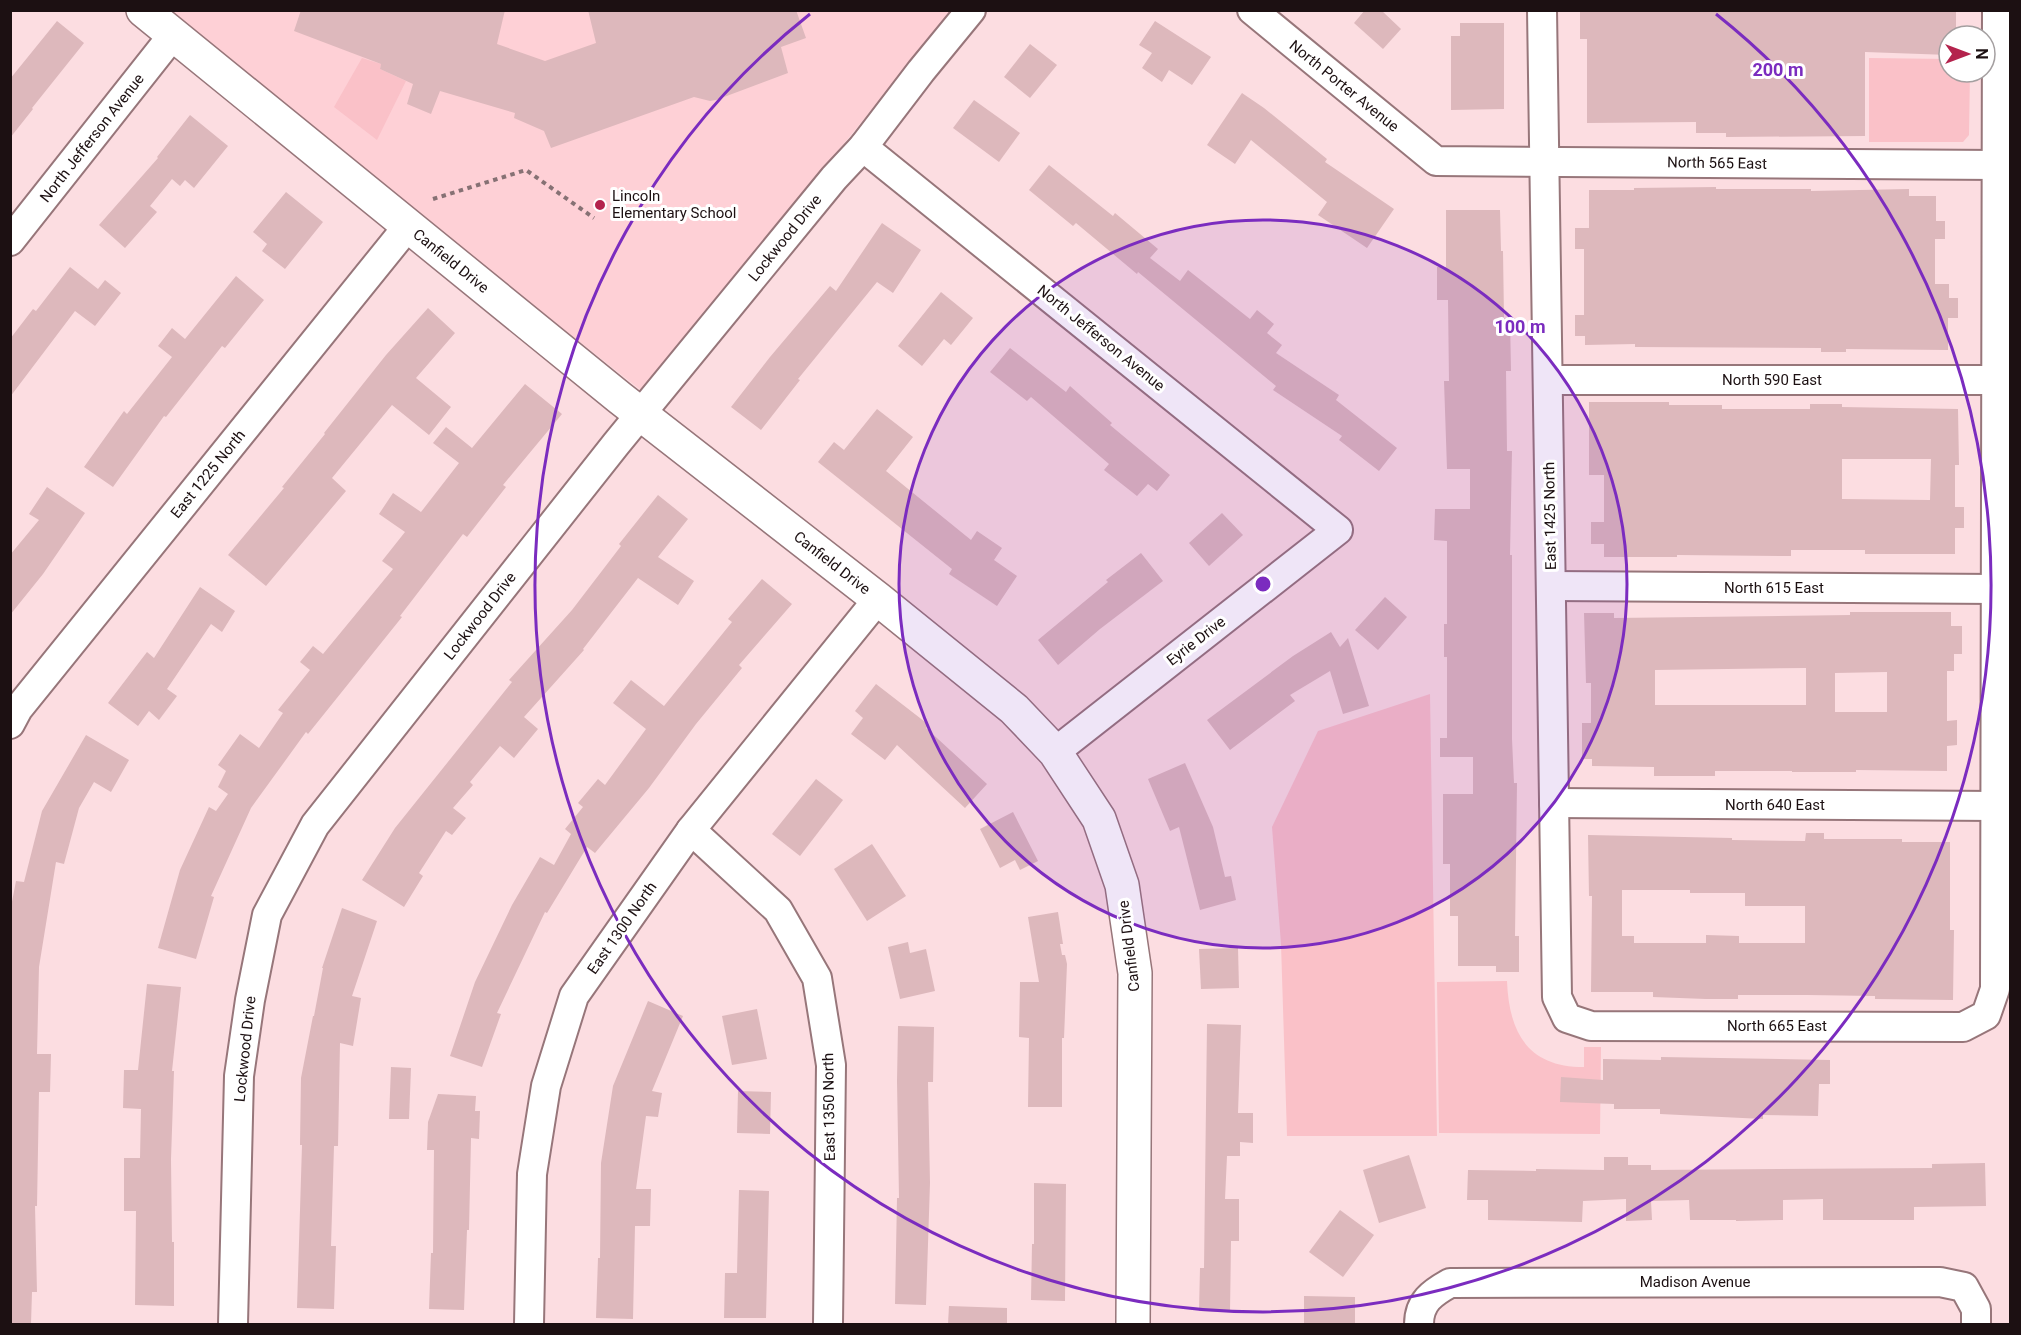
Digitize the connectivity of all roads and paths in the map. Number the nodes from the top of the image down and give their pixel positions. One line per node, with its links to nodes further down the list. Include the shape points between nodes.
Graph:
1 (143, 10): 6 (street, Canfield Drive)
2 (971, 10): 7 (street, Lockwood Drive)
3 (1252, 10): 8 (street, North Porter Avenue)
4 (1542, 10): 9 (street, East 1425 North)
5 (1997, 10): 10 (street)
6 (173, 35): 13 (street, Canfield Drive); 14 (street, North Jefferson Avenue)
7 (864, 147): 17 (street, Lockwood Drive, via 834,178); 18 (street, North Jefferson Avenue)
8 (1436, 160): 9 (street, North 565 East)
9 (1545, 161): 10 (street, North 565 East); 15 (street, East 1425 North)
10 (1997, 165): 16 (street)
11 (434, 199): 12 (path, via 526,170)
12 (594, 218)
13 (408, 226): 17 (street, Canfield Drive); 22 (street, East 1225 North, via 18,709)
14 (10, 241)
15 (1548, 380): 16 (street, North 590 East); 19 (street, East 1425 North)
16 (1997, 380): 20 (street)
17 (640, 414): 21 (street, Canfield Drive); 28 (street, Lockwood Drive, via 315,825 267,915 239,1076)
18 (1338, 530): 23 (street, Eyrie Drive)
19 (1551, 586): 20 (street, North 615 East); 24 (street, East 1425 North)
20 (1996, 589): 25 (street)
21 (878, 599): 23 (street, Canfield Drive, via 1014,709); 26 (street, East 1300 North)
22 (10, 724)
23 (1055, 752): 31 (street, Canfield Drive, via 1099,819 1122,885 1136,973)
24 (1554, 803): 25 (street, North 640 East); 27 (street, East 1425 North, via 1557,997)
25 (1996, 806): 27 (street, North 665 East, via 1995,989 1986,1015 1963,1027 1591,1026)
26 (691, 830): 29 (street, East 1300 North, via 574,996 546,1086 532,1174); 30 (street, East 1350 North, via 778,910 817,978 831,1065)
27 (1567, 1018)
28 (233, 1324)
29 (529, 1324)
30 (828, 1324)
31 (1133, 1324)
32 (1419, 1324): 33 (street, Madison Avenue, via 1430,1294 1450,1283 1940,1282 1964,1287 1976,1309)
33 (1976, 1324)

